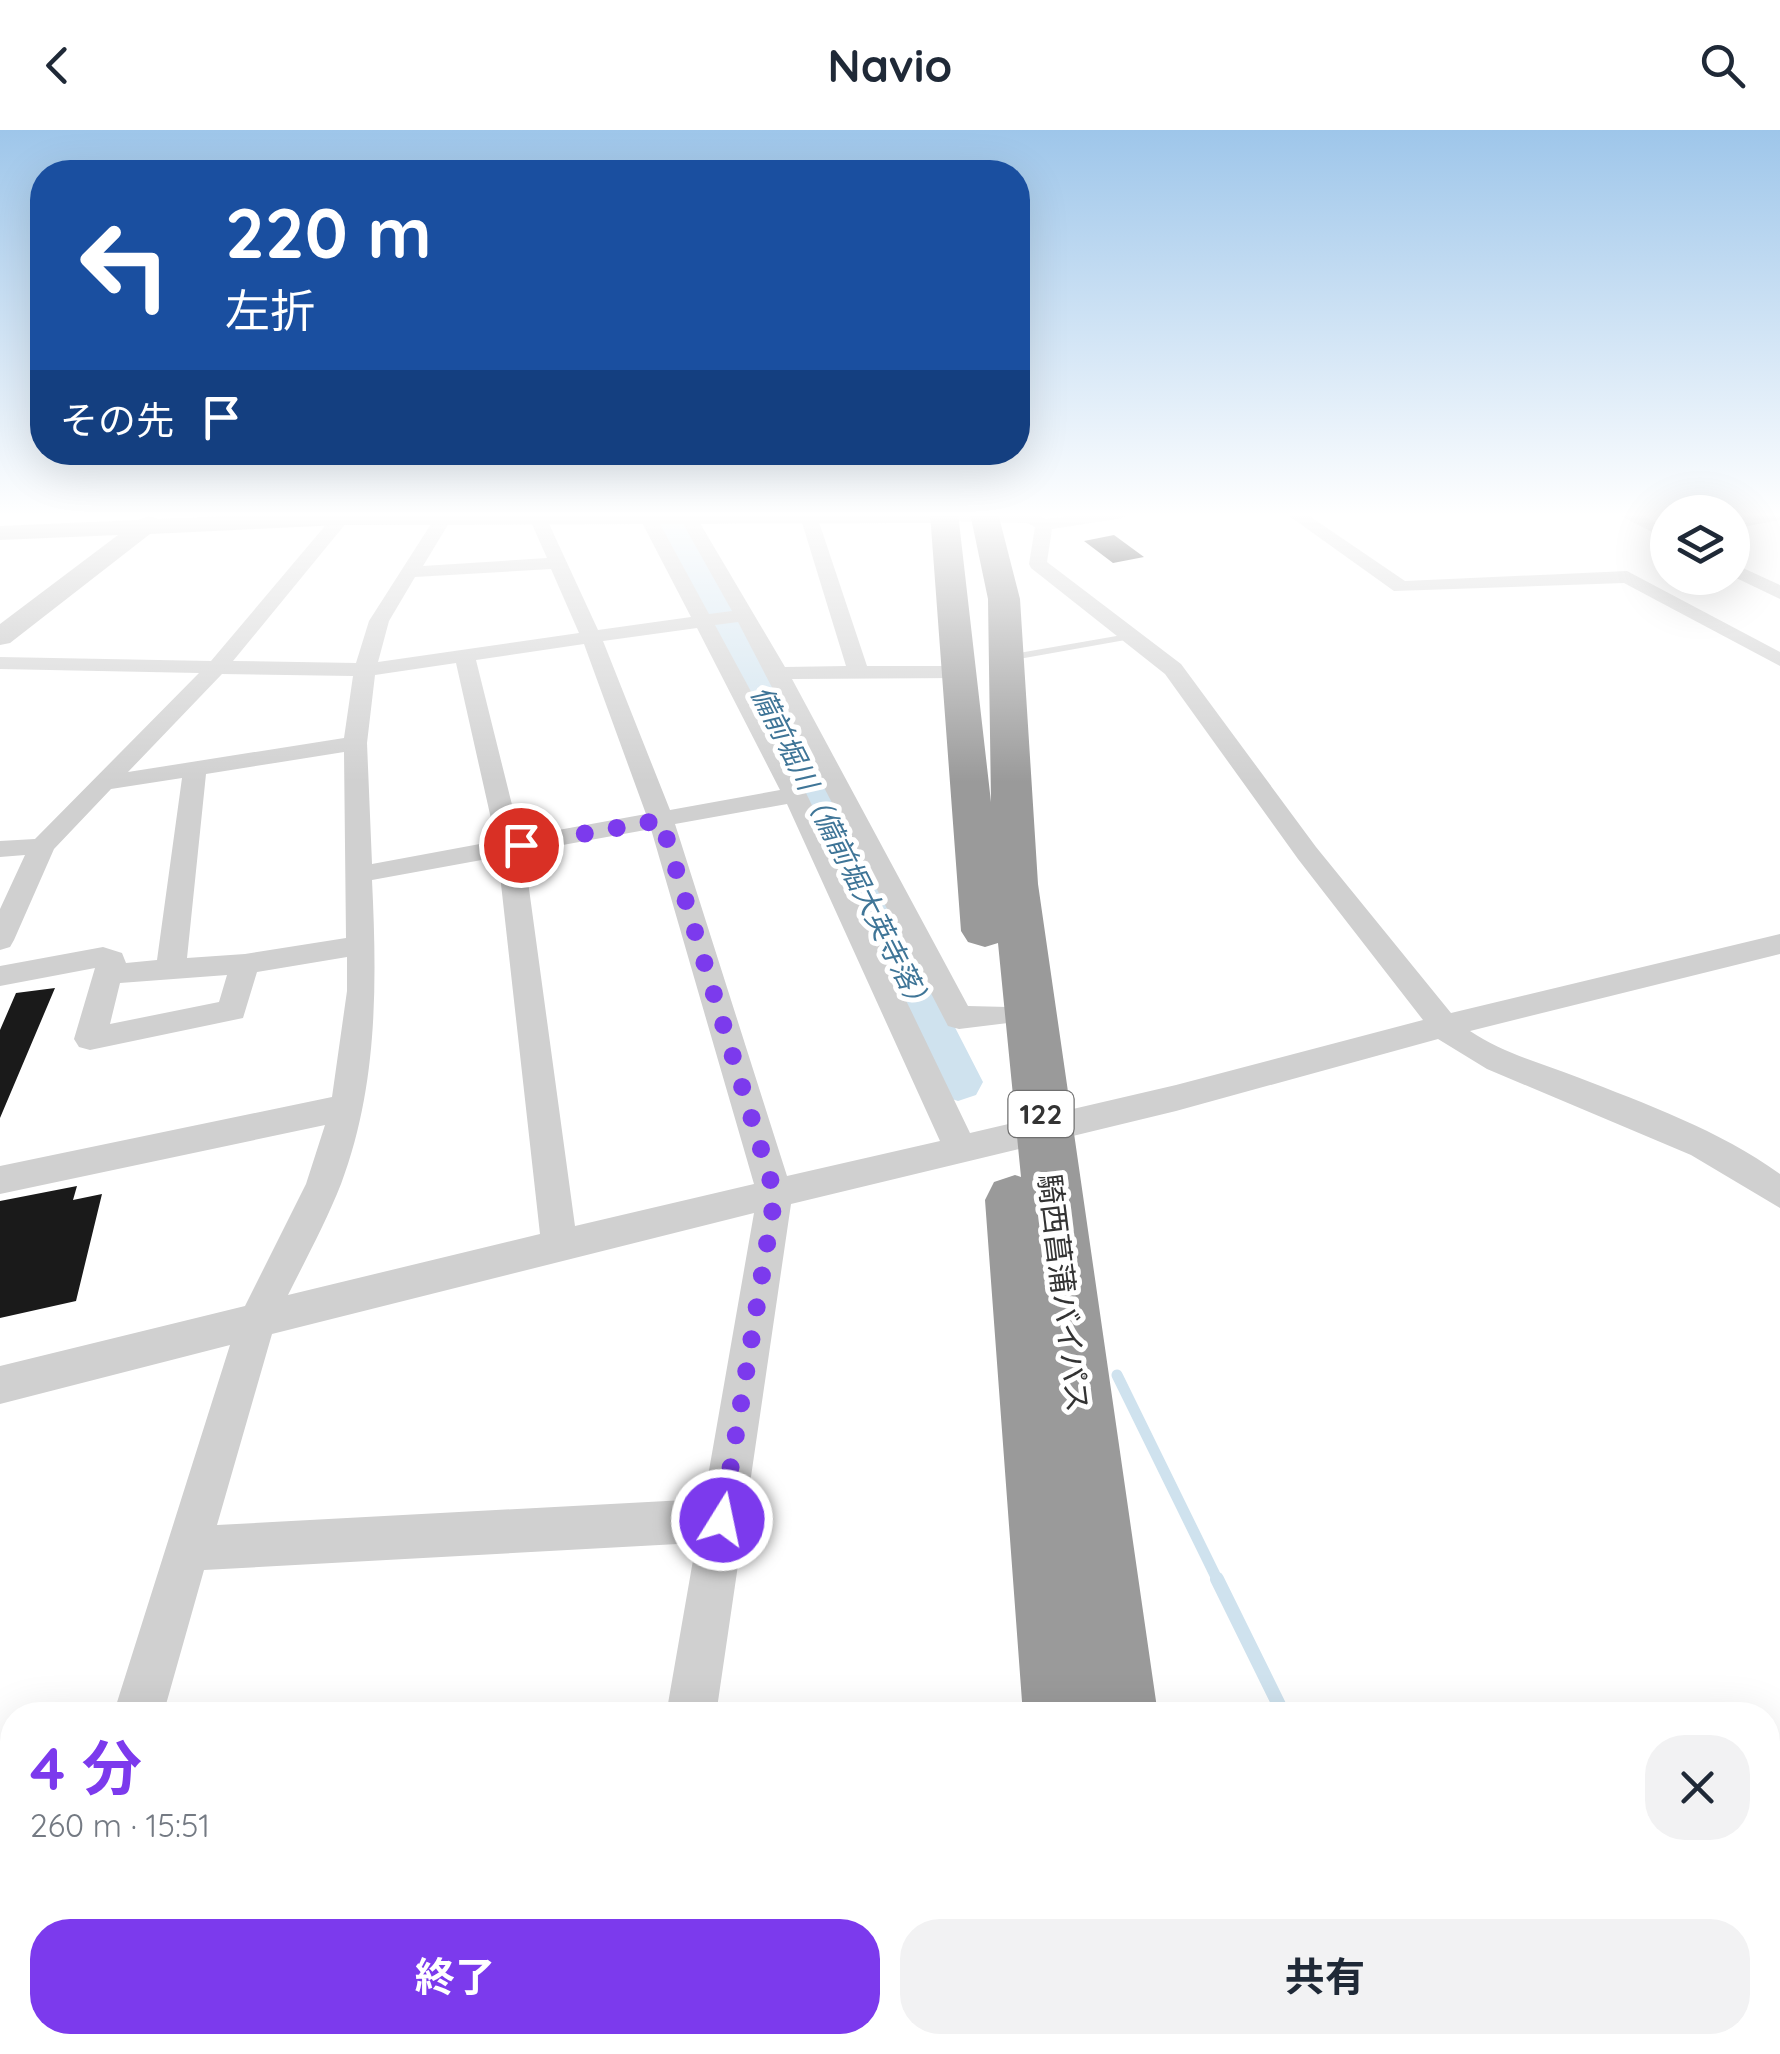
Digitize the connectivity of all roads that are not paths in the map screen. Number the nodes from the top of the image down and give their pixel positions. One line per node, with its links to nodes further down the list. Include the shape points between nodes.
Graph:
1 (46, 603): 15 (street)
2 (270, 603): 20 (street)
3 (391, 603): 21 (street)
4 (575, 603): 13 (street)
5 (697, 603): 12 (street)
6 (734, 603): 11 (street)
7 (836, 603): 22 (street)
8 (976, 603): 19 (highway, 騎西菖蒲バイパス / 122)
9 (1086, 603): 14 (street)
10 (1675, 603): 17 (street)
11 (740, 615): 12 (street); 23 (street)
12 (706, 620): 13 (street); 27 (street)
13 (591, 637): 16 (street); 28 (street)
14 (1128, 637): 19 (lane); 41 (street, via 1173,670)
15 (0, 638)
16 (465, 656): 21 (street); 30 (street)
17 (1780, 660)
18 (0, 663): 20 (street)
19 (984, 665): 22 (street); 40 (highway, 騎西菖蒲バイパス / 122, via 973,837); 43 (highway, 騎西菖蒲バイパス / 122, via 1015,884)
20 (216, 668): 21 (street); 26 (street)
21 (365, 670): 24 (street)
22 (858, 672): 23 (street)
23 (778, 673): 40 (street, via 959,1018)
24 (355, 743): 25 (street); 32 (street)
25 (195, 769): 26 (street); 37 (street)
26 (99, 784): 29 (street)
27 (796, 795): 28 (street); 43 (street)
28 (661, 820): 30 (street); 46 (street)
29 (42, 846): 31 (street); 33 (street)
30 (510, 847): 32 (street); 47 (street)
31 (0, 849)
32 (361, 874): 35 (street)
33 (0, 940)
34 (1780, 944): 41 (street)
35 (361, 945): 36 (street); 42 (street)
36 (245, 964): 37 (street); 38 (street, via 232,1010 90,1039)
37 (172, 967): 38 (street)
38 (108, 974): 39 (street, via 112,960 104,958)
39 (0, 976)
40 (997, 1015): 43 (highway, 騎西菖蒲バイパス / 122)
41 (1444, 1026): 43 (street); 45 (street, via 1464,1045 1714,1153)
42 (347, 1106): 44 (street); 48 (street, via 323,1184)
43 (1004, 1137): 46 (street); 54 (highway, 騎西菖蒲バイパス / 122); 55 (highway, 騎西菖蒲バイパス / 122)
44 (0, 1180)
45 (1780, 1193)
46 (775, 1195): 47 (street); 50 (street)
47 (559, 1245): 48 (street)
48 (256, 1321): 49 (street); 51 (street)
49 (0, 1385)
50 (722, 1520): 51 (street); 53 (street)
51 (185, 1549): 52 (street)
52 (142, 1702)
53 (693, 1702)
54 (1064, 1702)
55 (1113, 1702)

